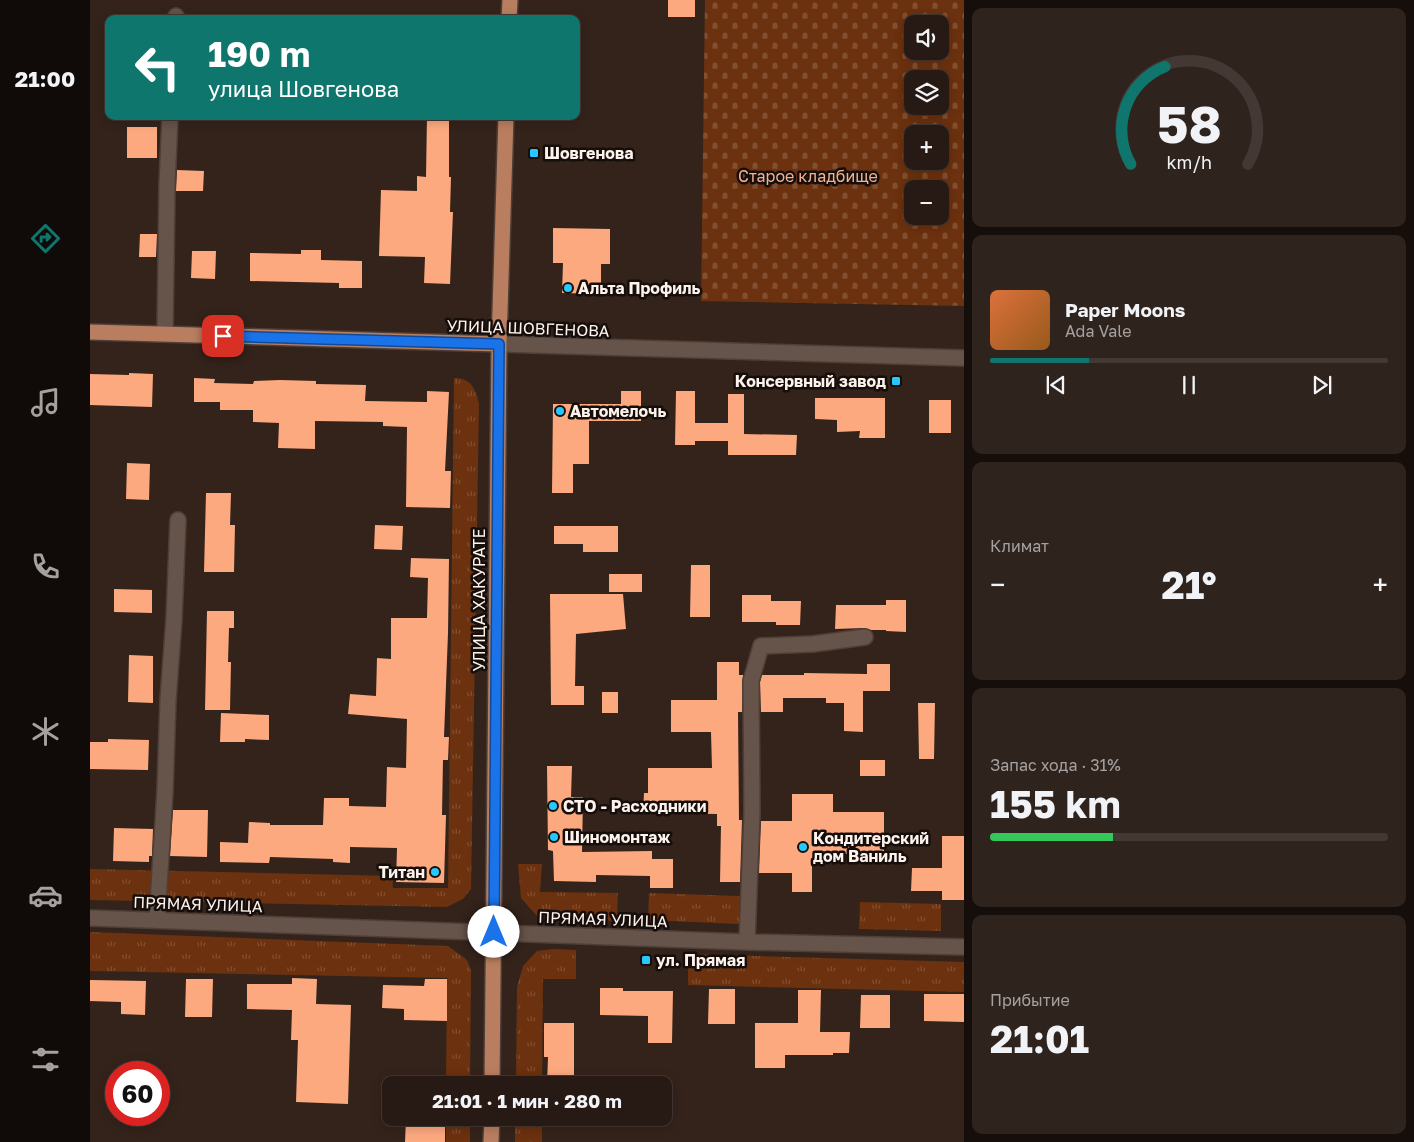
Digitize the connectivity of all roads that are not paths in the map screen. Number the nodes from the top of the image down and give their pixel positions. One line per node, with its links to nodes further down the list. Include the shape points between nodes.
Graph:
1 (510, 0): 2 (main road)
2 (509, 15)
3 (170, 120): 6 (street)
4 (506, 120): 7 (main road, УЛИЦА ХАКУРАТЕ)
5 (90, 332): 6 (main road, УЛИЦА ШОВГЕНОВА)
6 (165, 334): 7 (main road, УЛИЦА ШОВГЕНОВА)
7 (499, 344): 8 (street, УЛИЦА ШОВГЕНОВА); 13 (main road, УЛИЦА ХАКУРАТЕ)
8 (964, 358)
9 (178, 520): 12 (street)
10 (866, 637): 14 (street, via 761,646 752,681 752,813)
11 (90, 918): 12 (street, ПРЯМАЯ УЛИЦА)
12 (157, 920): 13 (street, ПРЯМАЯ УЛИЦА)
13 (494, 932): 14 (street, ПРЯМАЯ УЛИЦА); 16 (main road, УЛИЦА ХАКУРАТЕ)
14 (747, 942): 15 (street, ПРЯМАЯ УЛИЦА)
15 (964, 947)
16 (492, 1076)
17 (492, 1126): 18 (main road)
18 (491, 1142)

